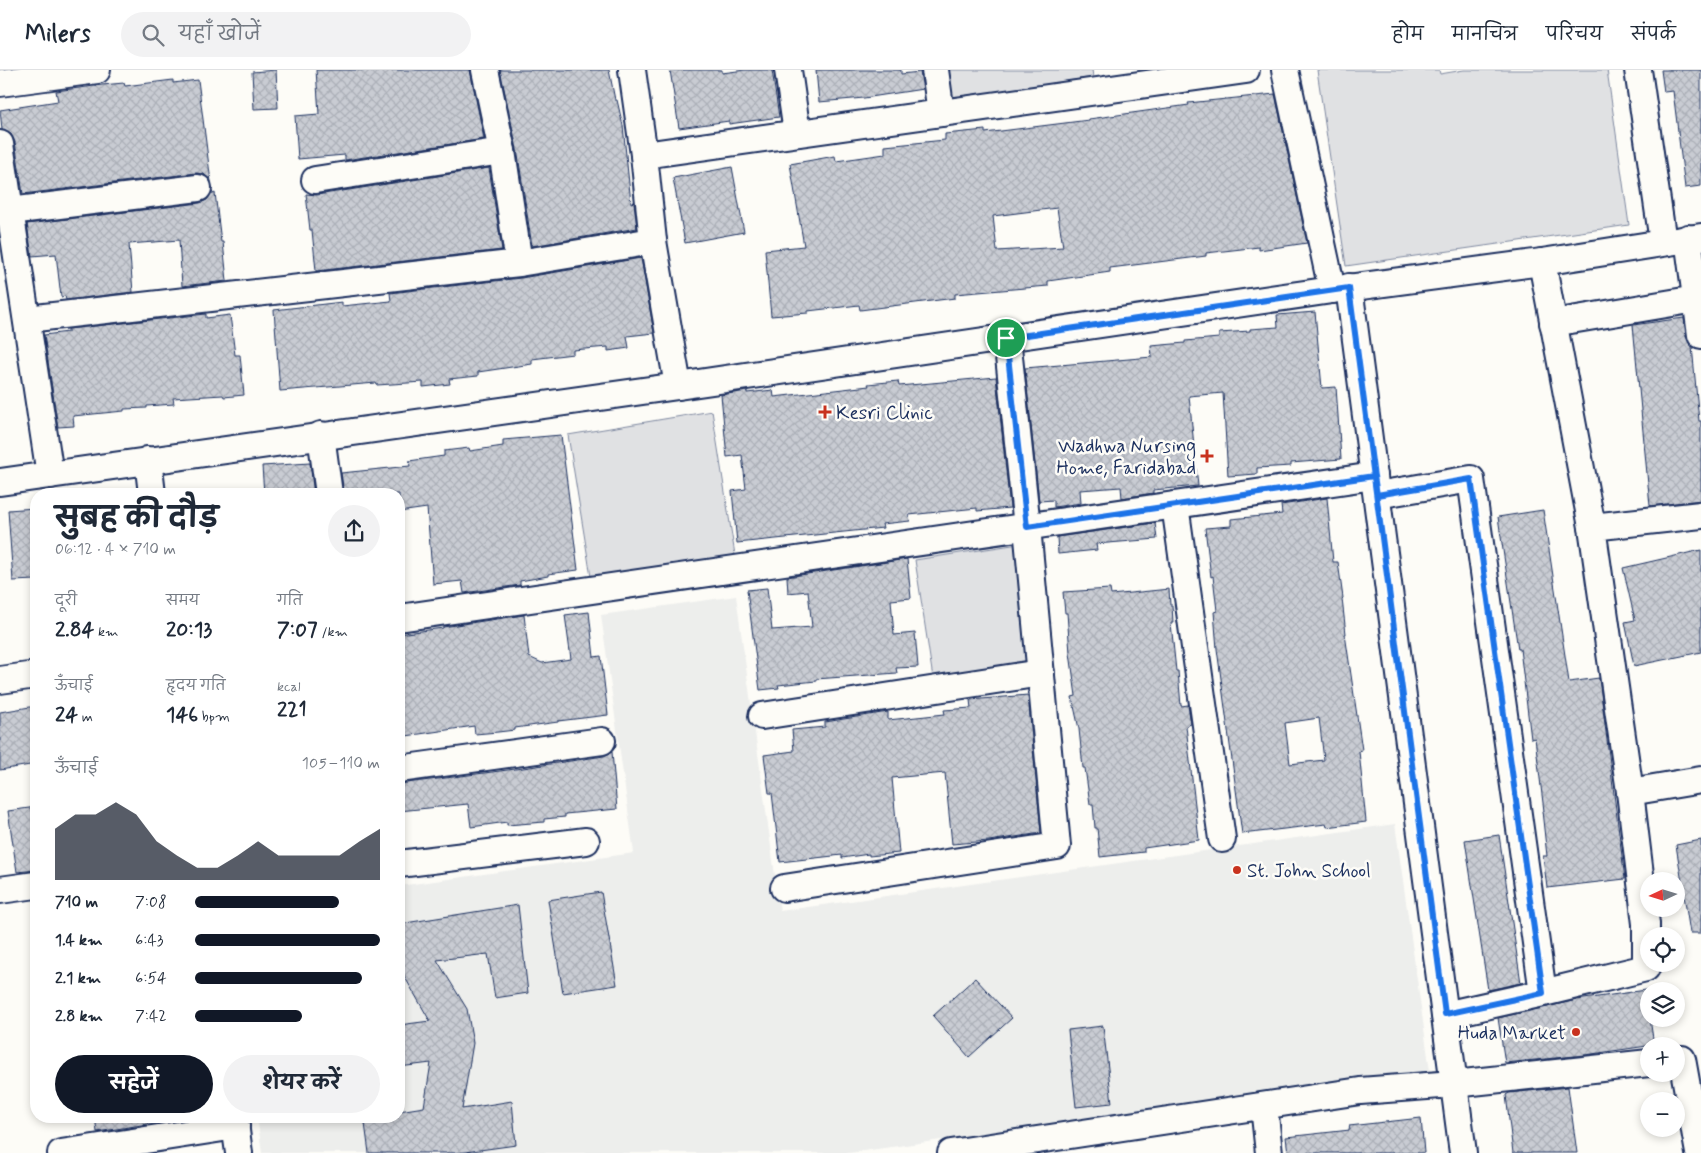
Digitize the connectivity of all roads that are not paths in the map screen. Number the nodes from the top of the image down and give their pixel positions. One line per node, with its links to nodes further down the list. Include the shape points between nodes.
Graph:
1 (95, 70): 10 (street)
2 (485, 70): 14 (street)
3 (632, 70): 15 (street)
4 (788, 70): 12 (street)
5 (935, 70): 11 (street)
6 (1246, 70): 9 (street)
7 (1286, 70): 23 (street)
8 (1638, 70): 19 (street)
9 (1114, 79): 11 (street)
10 (0, 83)
11 (941, 113): 12 (street)
12 (797, 133): 15 (street)
13 (0, 144): 18 (street)
14 (502, 151): 16 (street); 22 (street)
15 (644, 155): 20 (street)
16 (315, 180)
17 (198, 188): 18 (street)
18 (10, 211): 25 (street)
19 (1684, 239): 21 (street); 24 (street)
20 (653, 241): 22 (street); 29 (street)
21 (1542, 262): 23 (street); 26 (street)
22 (519, 263): 25 (street)
23 (1341, 289): 28 (street); 34 (street)
24 (1696, 299): 26 (street); 27 (street)
25 (27, 319): 32 (street)
26 (1554, 323): 40 (street)
27 (1701, 335)
28 (1006, 338): 29 (street); 39 (street)
29 (678, 386): 30 (street)
30 (321, 435): 31 (street); 36 (street)
31 (148, 460): 32 (street); 35 (street)
32 (50, 475): 33 (street)
33 (0, 482)
34 (1375, 485): 37 (street); 56 (street, via 1471,479); 57 (street)
35 (151, 488)
36 (328, 488)
37 (1175, 505): 39 (street); 50 (street)
38 (1701, 516): 40 (street)
39 (1027, 527): 41 (street); 42 (street)
40 (1592, 527): 49 (street)
41 (405, 617)
42 (1041, 673): 45 (street); 54 (street, via 1057,846)
43 (30, 676): 44 (street)
44 (0, 680)
45 (762, 716)
46 (602, 741): 47 (street)
47 (405, 768)
48 (1701, 780): 49 (street)
49 (1630, 792): 56 (street, via 1646,924 1646,968)
50 (1222, 838)
51 (586, 841): 52 (street)
52 (405, 863)
53 (30, 886): 55 (street)
54 (784, 888)
55 (0, 890)
56 (1543, 993): 57 (street)
57 (1445, 1014): 60 (street)
58 (1640, 1064): 60 (street)
59 (1685, 1076): 69 (street)
60 (1454, 1084): 61 (street, via 1360,1091); 68 (street)
61 (1264, 1106): 66 (street); 67 (street)
62 (224, 1123): 64 (street)
63 (235, 1123): 65 (street)
64 (61, 1153)
65 (240, 1153)
66 (951, 1153)
67 (1269, 1153)
68 (1463, 1153)
69 (1699, 1153)

